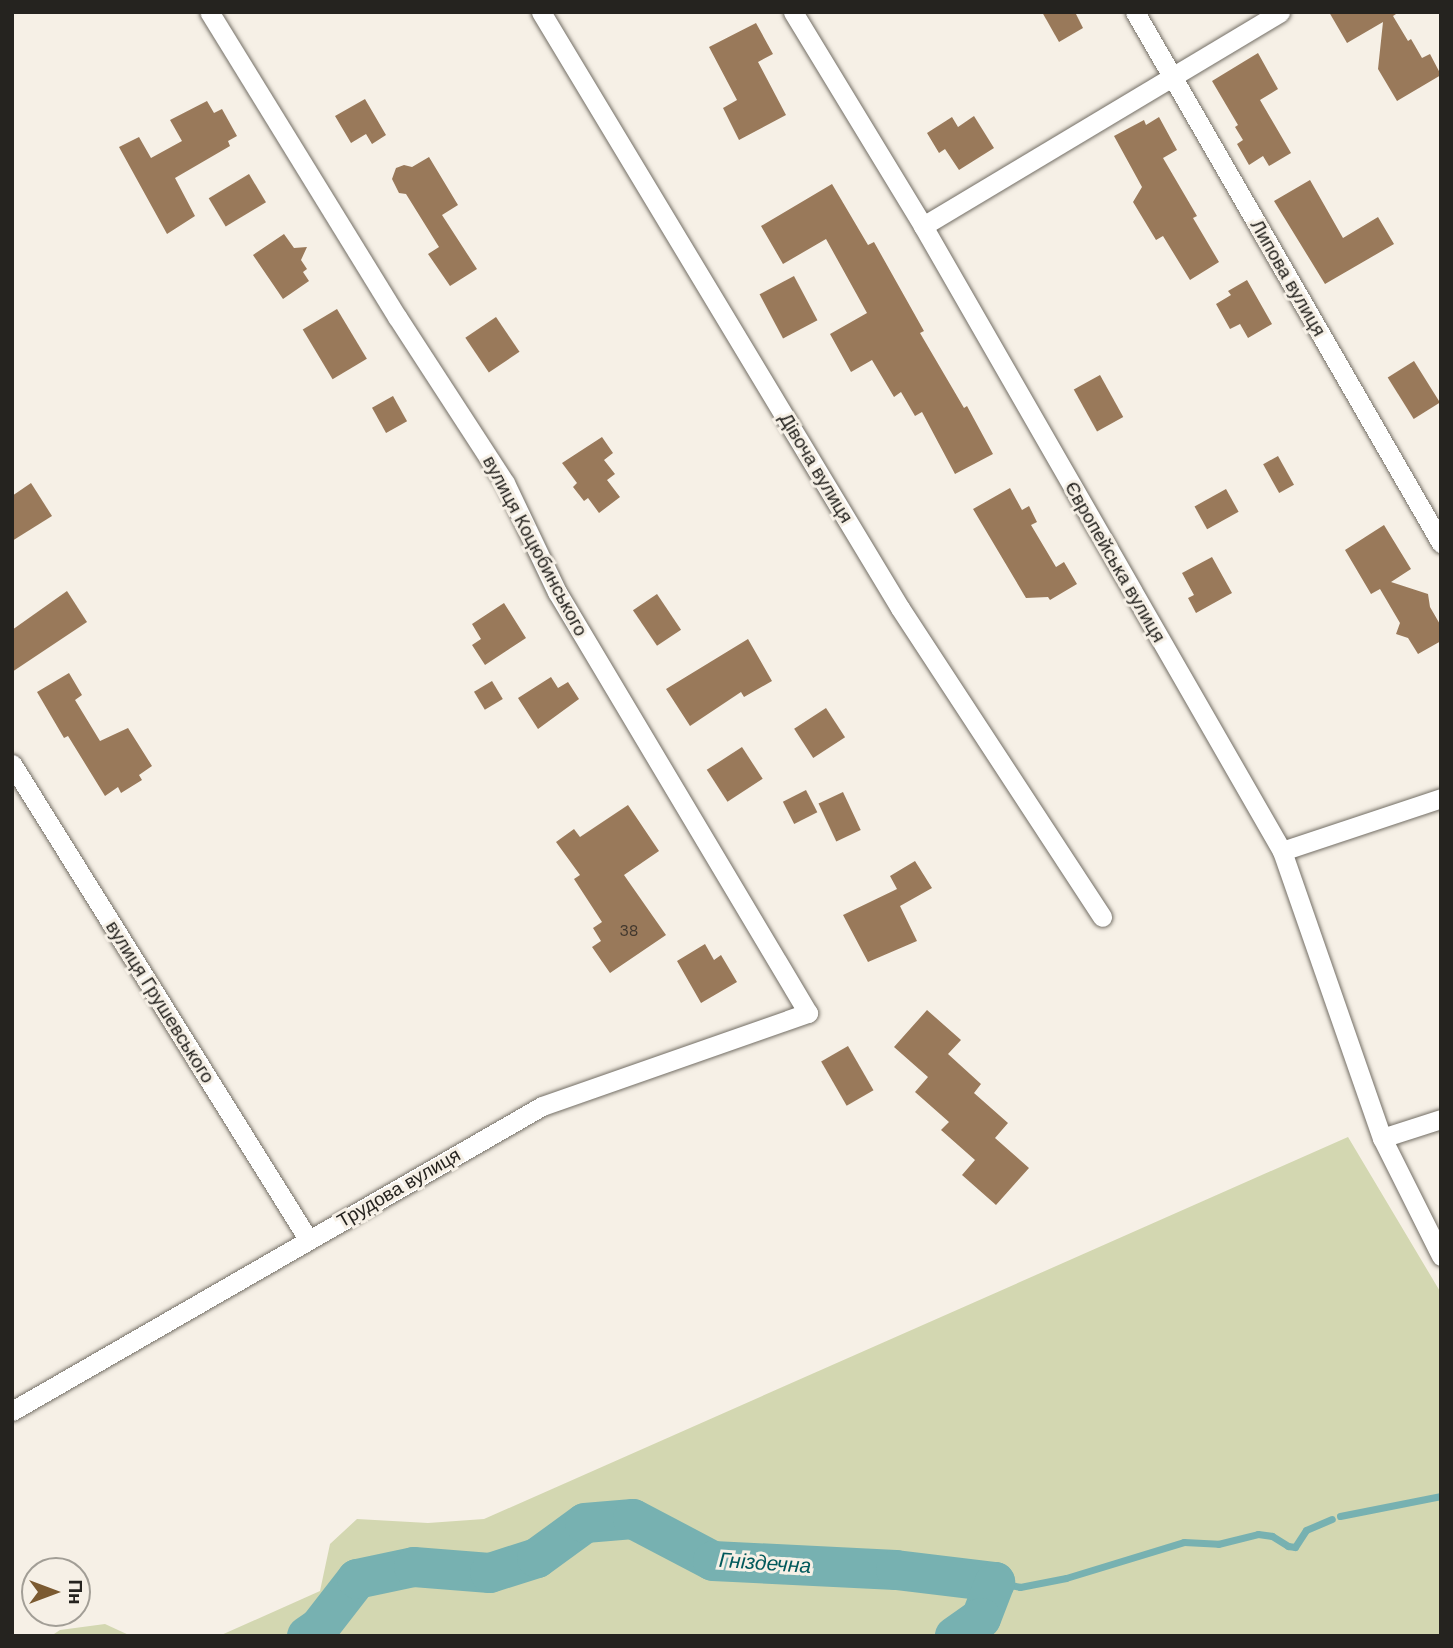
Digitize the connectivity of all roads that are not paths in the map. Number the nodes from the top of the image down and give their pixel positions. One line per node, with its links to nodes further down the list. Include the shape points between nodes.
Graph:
1 (209, 12): 13 (street, вулиця Коцюбинського, via 505,484 557,592)
2 (541, 12): 12 (street, Дівоча вулиця, via 901,608)
3 (793, 12): 7 (street, Європейська вулиця)
4 (1135, 12): 6 (street, Липова вулиця)
5 (1280, 12): 6 (street)
6 (1172, 76): 7 (street); 8 (street, Липова вулиця)
7 (923, 226): 11 (street, Європейська вулиця)
8 (1441, 543)
9 (12, 764): 16 (street, вулиця Грушевського)
10 (1441, 798): 11 (street)
11 (1282, 852): 15 (street, Європейська вулиця)
12 (1102, 917)
13 (808, 1013): 16 (street, Трудова вулиця, via 542,1106)
14 (1441, 1119): 15 (street)
15 (1382, 1138): 17 (street, Європейська вулиця)
16 (308, 1239): 18 (street, Трудова вулиця)
17 (1441, 1256)
18 (12, 1411)

